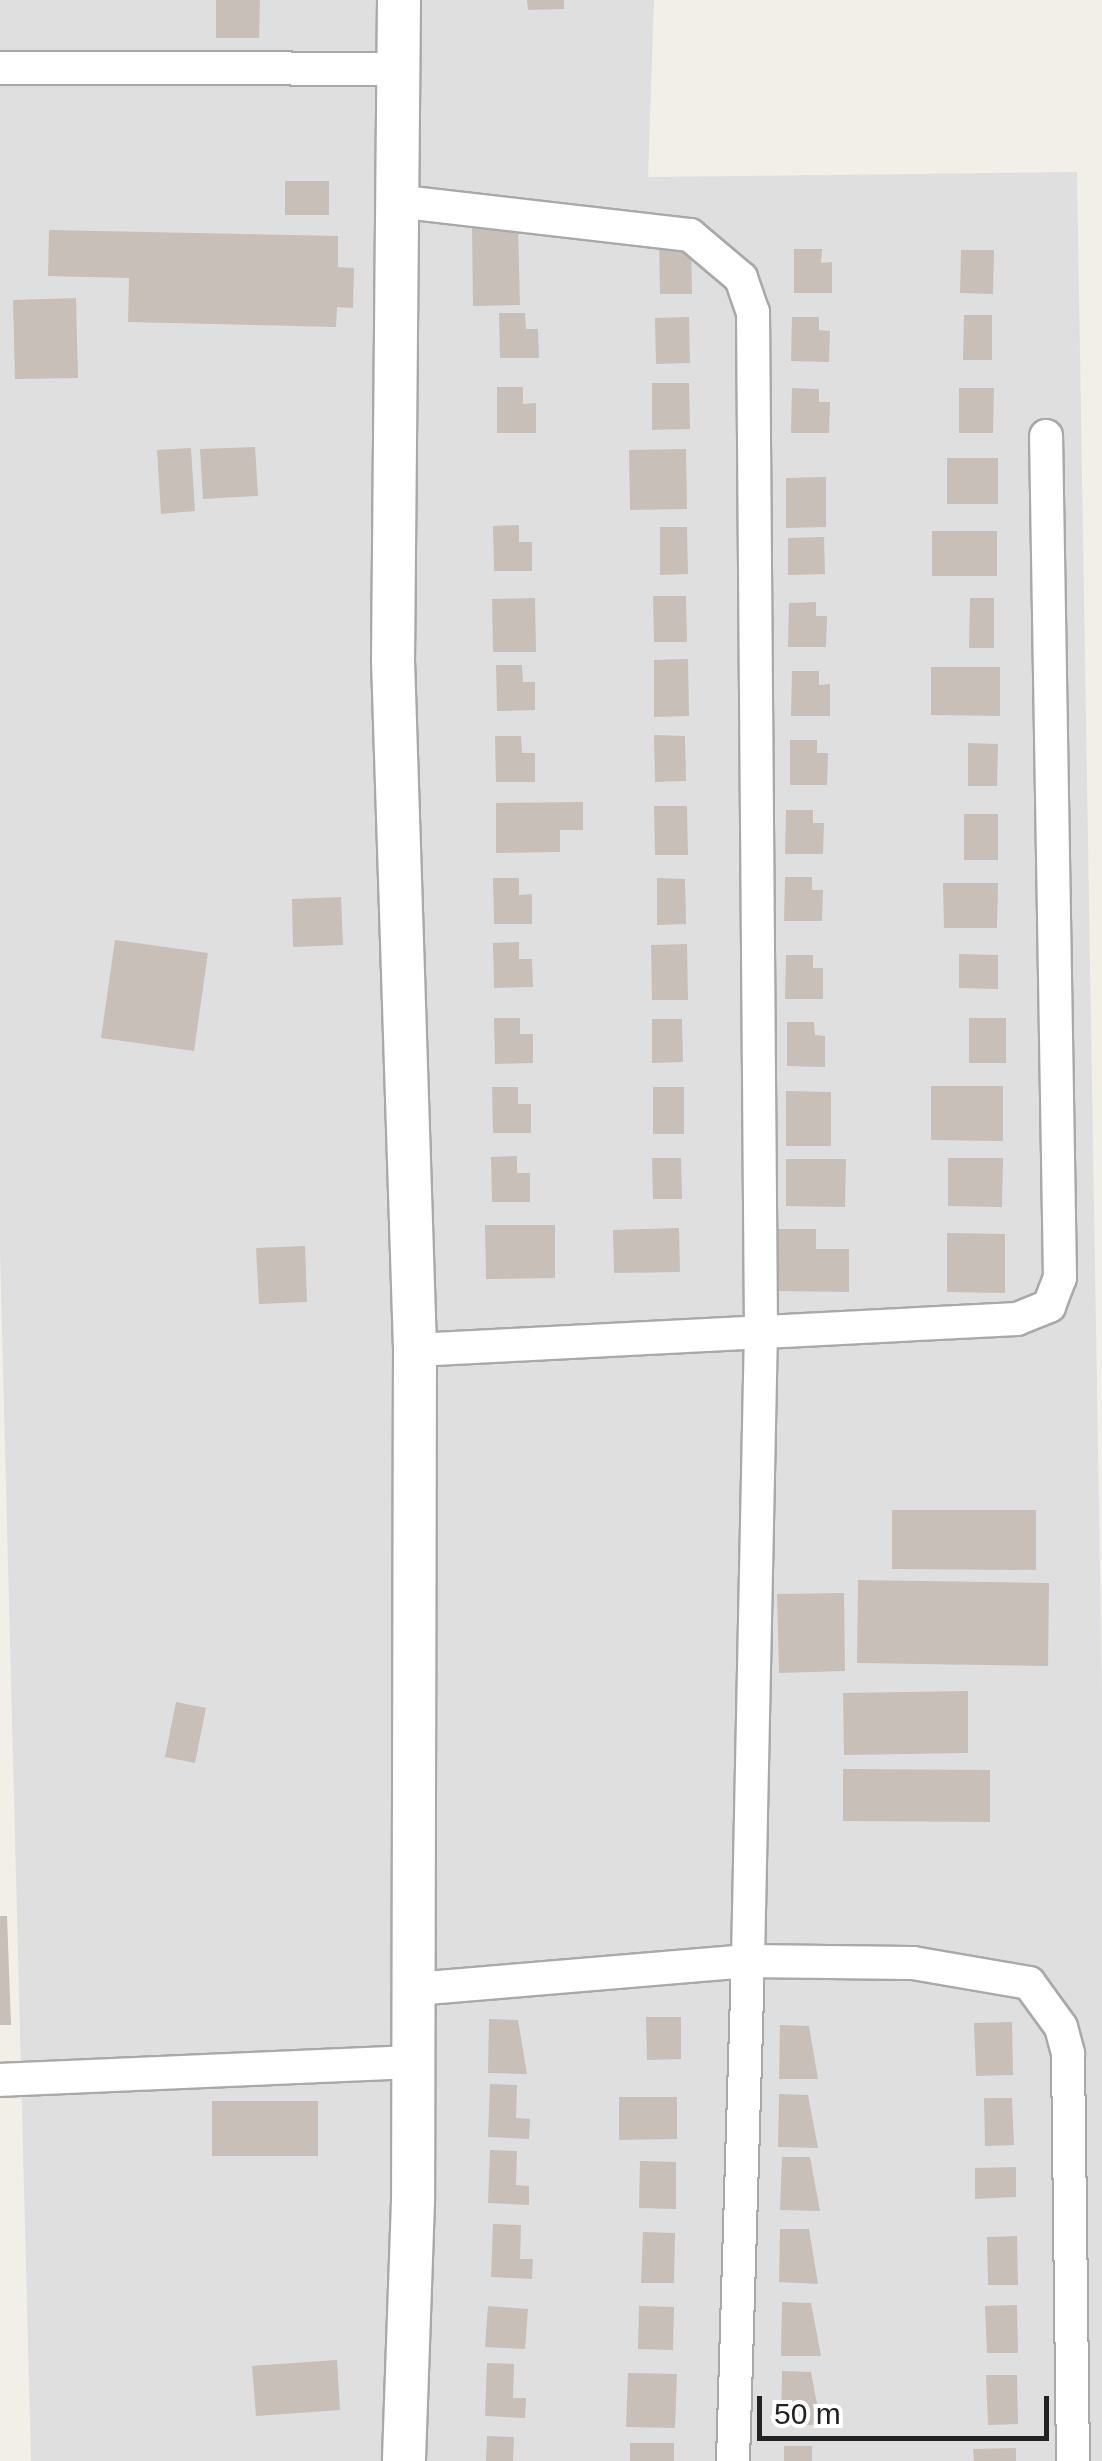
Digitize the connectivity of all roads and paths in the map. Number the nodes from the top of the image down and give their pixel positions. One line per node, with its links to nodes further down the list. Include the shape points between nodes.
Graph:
1 (399, 0): 3 (street)
2 (0, 68): 3 (street)
3 (399, 69): 4 (street)
4 (395, 201): 6 (street, via 690,234 740,278 753,312); 7 (street, via 393,680)
5 (1046, 436): 6 (street, via 1060,1278 1049,1306 1026,1317)
6 (761, 1330): 7 (street); 8 (street)
7 (415, 1350): 9 (street)
8 (748, 1962): 9 (street); 13 (street); 14 (street, via 912,1964 1029,1983 1062,2027 1068,2054)
9 (414, 1989): 10 (street)
10 (414, 2062): 11 (street); 12 (street)
11 (0, 2080)
12 (404, 2461)
13 (733, 2461)
14 (1073, 2461)

